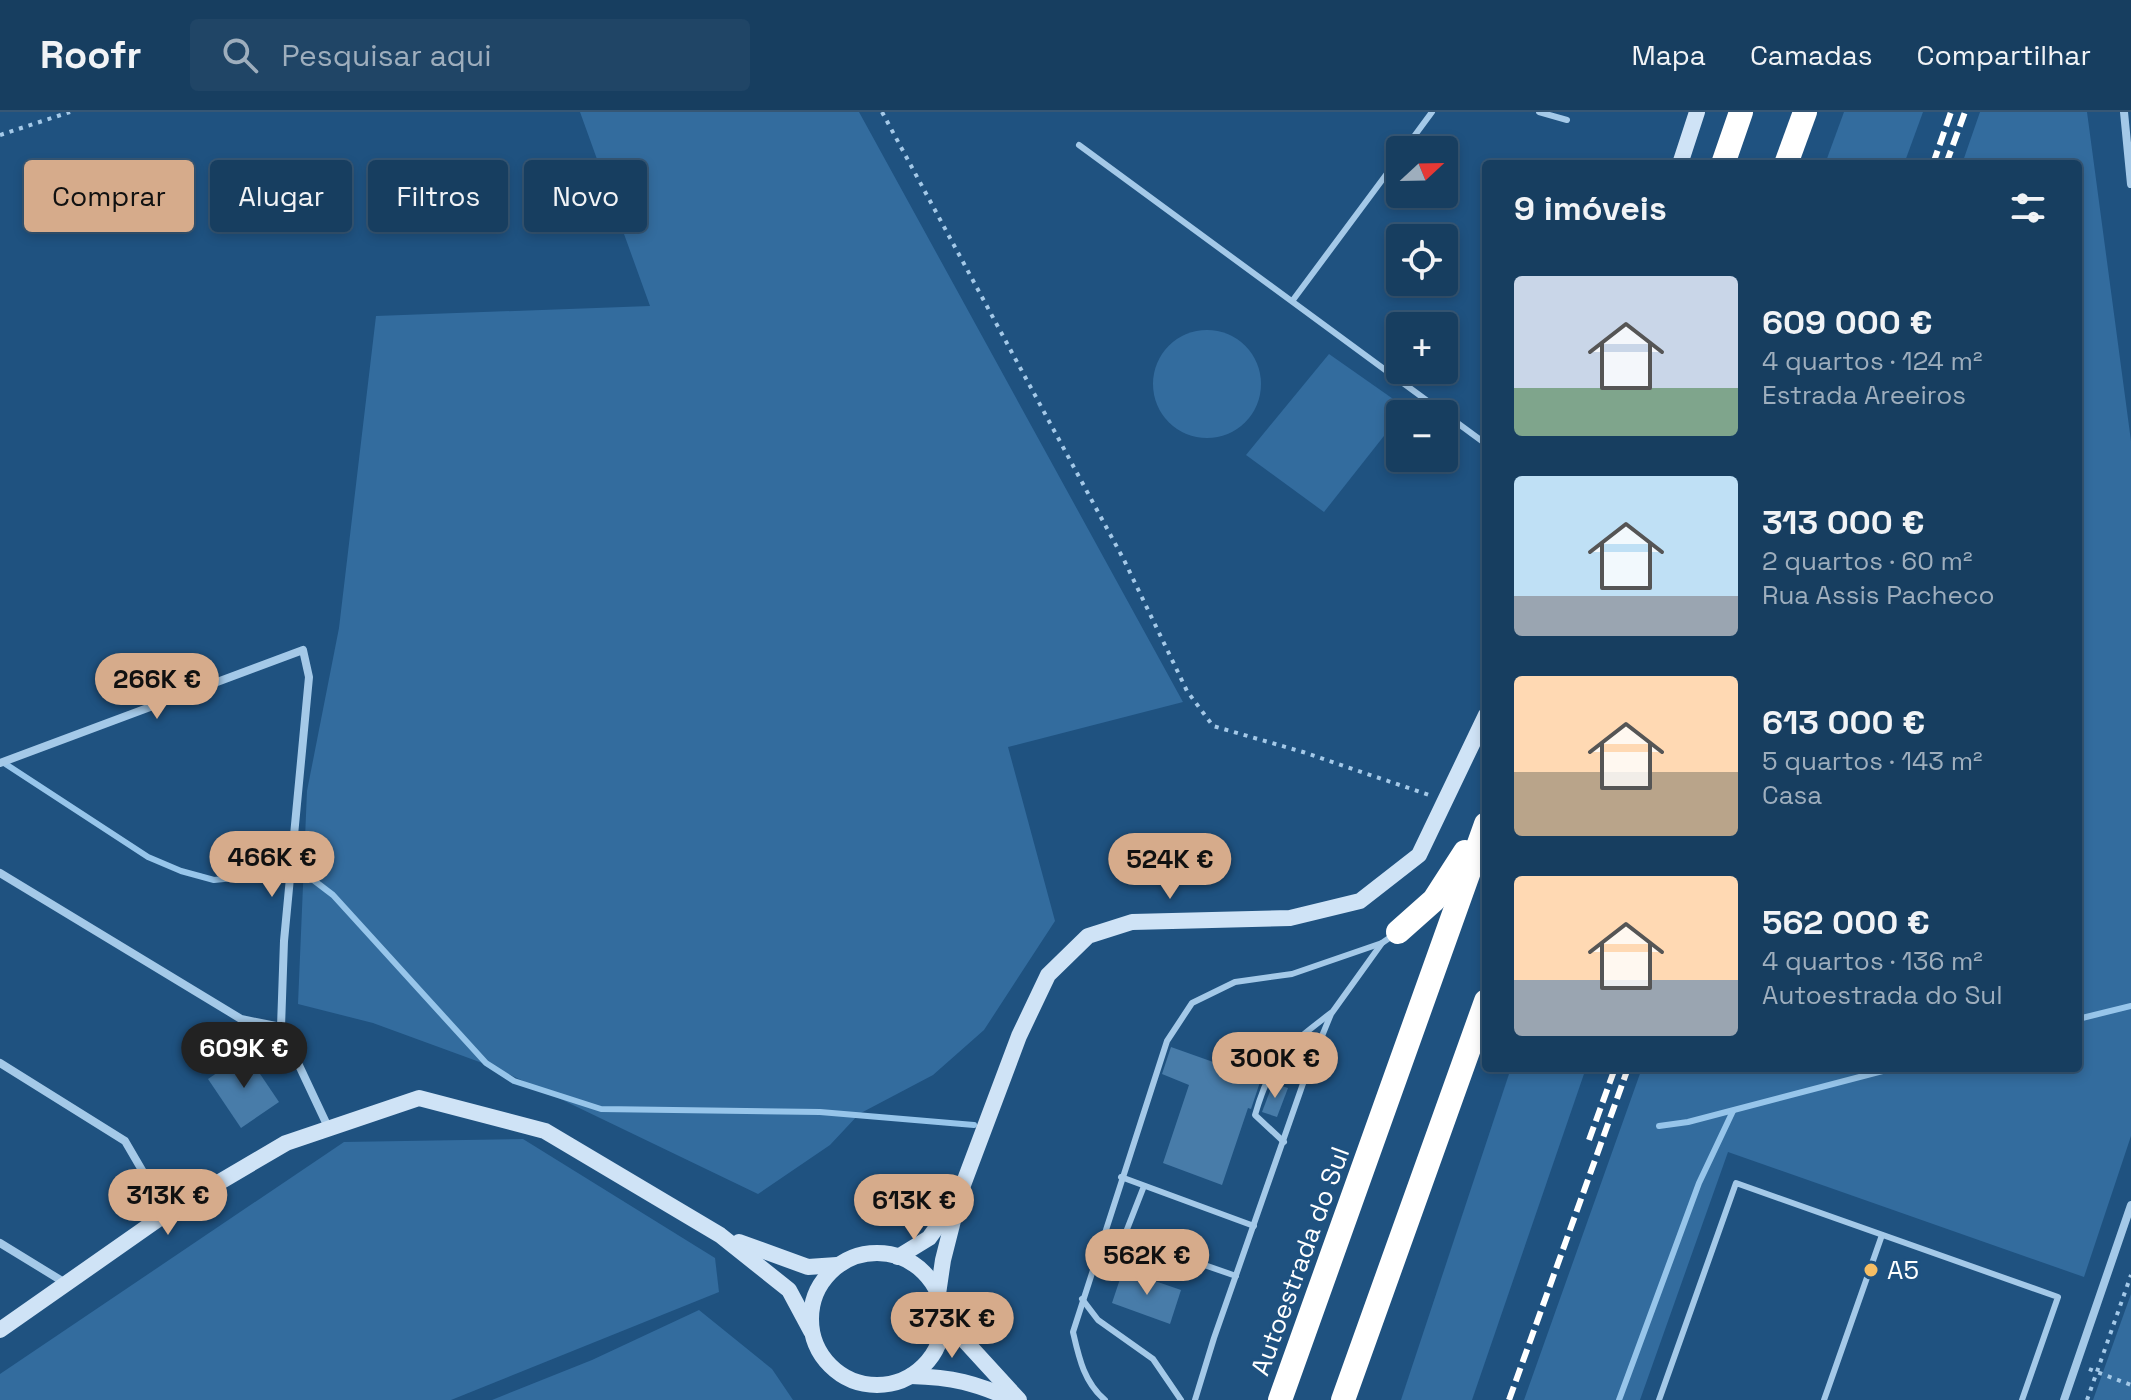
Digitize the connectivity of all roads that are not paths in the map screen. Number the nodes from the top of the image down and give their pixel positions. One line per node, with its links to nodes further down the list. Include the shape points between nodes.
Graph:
1 (1432, 112): 8 (lane)
2 (1539, 112): 7 (lane)
3 (1697, 112): 10 (street)
4 (1741, 112): 11 (highway)
5 (1805, 112): 12 (highway)
6 (2124, 112): 14 (street)
7 (1567, 120)
8 (1414, 136)
9 (1079, 145): 15 (lane)
10 (1681, 160)
11 (1724, 160)
12 (1787, 160)
13 (1386, 175): 15 (lane)
14 (2131, 184)
15 (1293, 300): 16 (lane)
16 (1482, 441)
17 (1482, 723): 31 (street, via 1419,855 1360,901 1290,918 1132,922 1088,936 1048,975 1019,1036)
18 (0, 763): 25 (street, via 303,650 309,677)
19 (1482, 818): 22 (highway, via 1434,900)
20 (1482, 835): 53 (highway, Autoestrada do Sul)
21 (0, 873): 25 (street, via 241,1019)
22 (1390, 938): 23 (lane); 29 (lane, via 1292,974 1235,982 1192,1003 1167,1041)
23 (1334, 1011): 28 (lane); 28 (lane, via 1287,1046 1269,1075 1255,1115)
24 (1482, 1012): 54 (highway)
25 (281, 1027): 27 (street)
26 (0, 1063): 33 (street, via 125,1141)
27 (328, 1127): 33 (street, via 286,1143); 35 (street, via 419,1098 545,1131)
28 (1284, 1142): 34 (lane)
29 (1121, 1177): 30 (lane); 43 (lane)
30 (1144, 1186): 34 (lane); 40 (lane, via 1124,1237)
31 (960, 1193): 38 (street, via 929,1238); 42 (street)
32 (2131, 1205): 57 (street)
33 (167, 1213): 41 (street)
34 (1254, 1226): 40 (lane)
35 (720, 1235): 39 (street, via 808,1267); 46 (street, via 789,1290)
36 (1882, 1235): 48 (lane, via 1736,1183); 55 (lane); 56 (lane, via 2058,1297)
37 (0, 1243): 41 (street)
38 (898, 1257): 39 (street, via 858,1254); 42 (street, via 929,1278)
39 (837, 1265): 46 (street, via 819,1285 811,1307)
40 (1236, 1276): 52 (lane)
41 (68, 1284): 45 (street)
42 (938, 1294): 44 (street)
43 (1082, 1299): 50 (lane, via 1073,1332 1081,1366); 51 (lane, via 1098,1320 1153,1359)
44 (943, 1317): 47 (street, via 938,1344); 49 (street)
45 (0, 1330)
46 (811, 1331): 47 (street, via 829,1365 855,1382 877,1386)
47 (911, 1376): 49 (street, via 947,1376)
48 (1660, 1397)
49 (1016, 1400)
50 (1105, 1400)
51 (1181, 1400)
52 (1195, 1400)
53 (1280, 1400)
54 (1343, 1400)
55 (1824, 1400)
56 (2022, 1400)
57 (2064, 1400)

